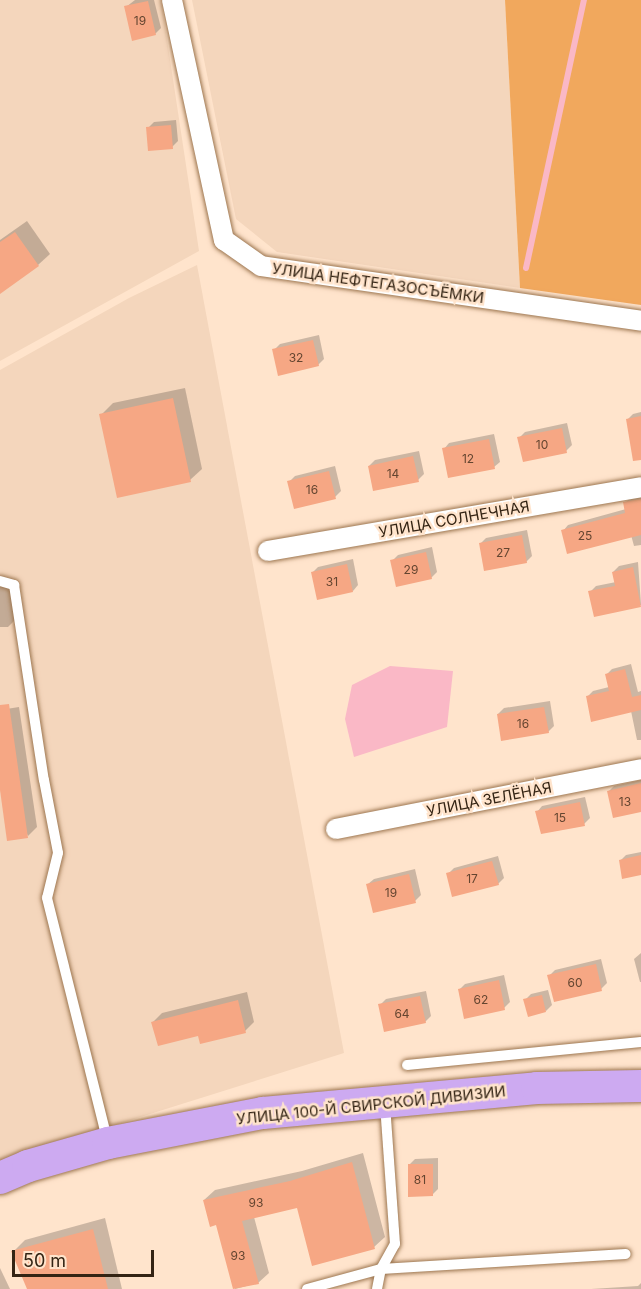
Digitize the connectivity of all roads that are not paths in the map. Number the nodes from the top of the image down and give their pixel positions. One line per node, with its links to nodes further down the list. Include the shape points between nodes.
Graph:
1 (172, 0): 2 (street, УЛИЦА НЕФТЕГАЗОСЪЁМКИ, via 224,240 252,260 261,266)
2 (641, 321)
3 (641, 487): 4 (street, УЛИЦА СОЛНЕЧНАЯ)
4 (268, 551)
5 (0, 581): 12 (lane, via 14,585 58,853 47,898)
6 (641, 769): 7 (street, УЛИЦА ЗЕЛЁНАЯ)
7 (336, 829)
8 (641, 1042): 9 (lane)
9 (407, 1065)
10 (641, 1086): 11 (main road, УЛИЦА 100-Й СВИРСКОЙ ДИВИЗИИ, via 537,1088)
11 (385, 1102): 12 (main road, УЛИЦА 100-Й СВИРСКОЙ ДИВИЗИИ, via 263,1113); 15 (lane, via 395,1244)
12 (108, 1143): 13 (main road, УЛИЦА 100-Й СВИРСКОЙ ДИВИЗИИ)
13 (0, 1178)
14 (626, 1254): 15 (lane)
15 (381, 1269): 16 (lane); 17 (lane)
16 (307, 1289)
17 (377, 1289)

